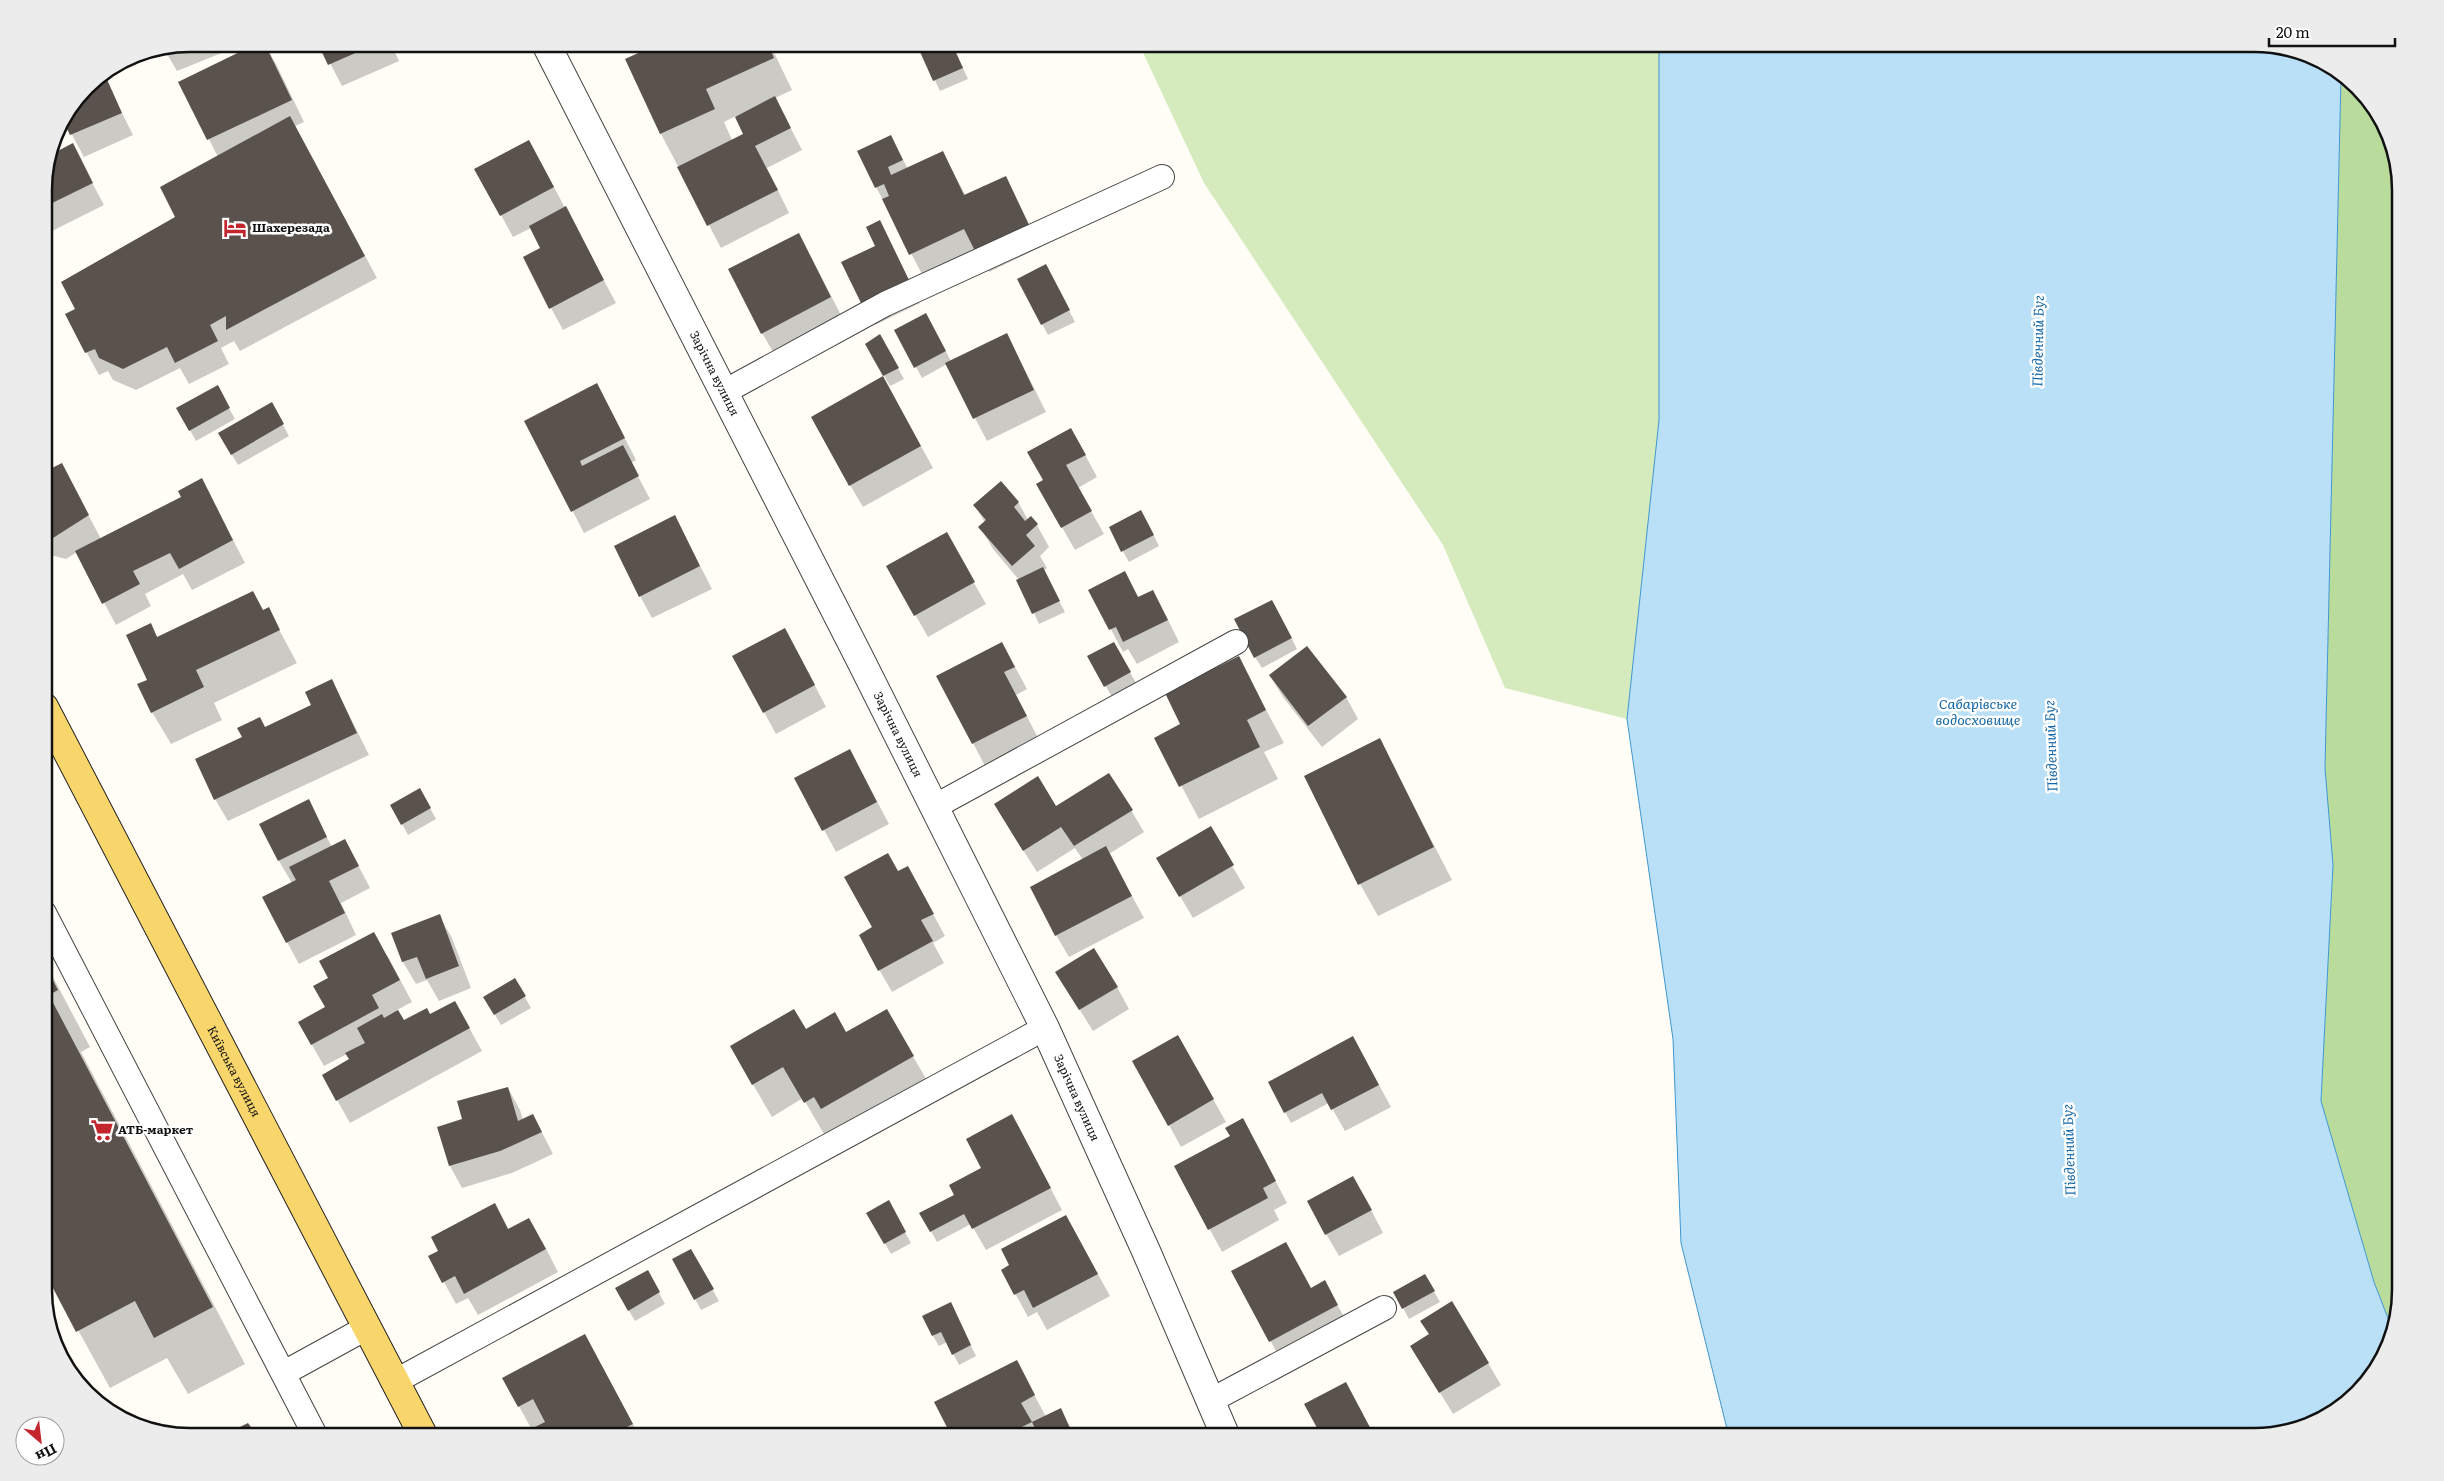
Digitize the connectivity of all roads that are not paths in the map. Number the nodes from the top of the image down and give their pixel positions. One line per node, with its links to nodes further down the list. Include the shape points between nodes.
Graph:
1 (550, 52): 3 (street, Зарічна вулиця)
2 (1162, 177): 3 (lane, via 885,304)
3 (724, 392): 6 (street, Зарічна вулиця)
4 (1236, 642): 6 (lane)
5 (53, 724): 10 (main road, Київська вулиця)
6 (934, 807): 8 (street, Зарічна вулиця)
7 (53, 929): 11 (lane)
8 (1045, 1028): 12 (lane); 13 (street, Зарічна вулиця)
9 (1384, 1308): 13 (lane)
10 (368, 1327): 11 (lane); 12 (main road, Київська вулиця)
11 (284, 1373): 14 (lane)
12 (396, 1381): 15 (main road, Київська вулиця)
13 (1210, 1400): 16 (street, Зарічна вулиця)
14 (312, 1428)
15 (420, 1428)
16 (1222, 1428)

